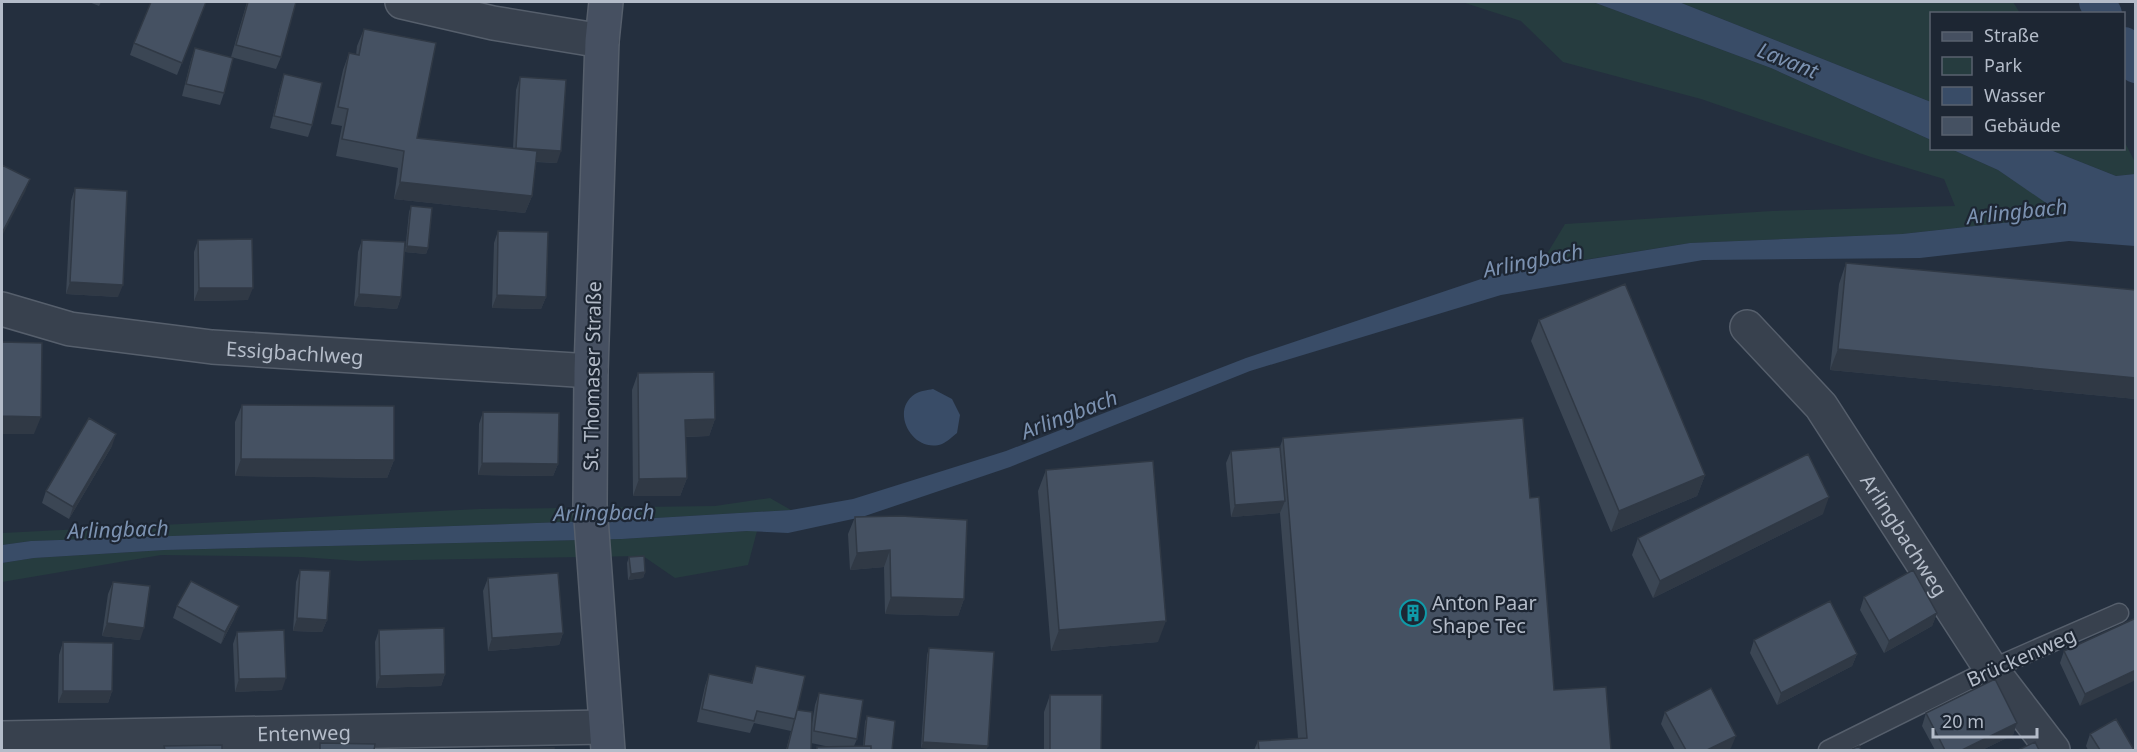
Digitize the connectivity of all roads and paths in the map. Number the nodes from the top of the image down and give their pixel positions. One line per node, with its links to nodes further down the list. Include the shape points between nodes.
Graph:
1 (402, 2): 3 (street, via 493,23)
2 (606, 2): 3 (main road, St. Thomaser Straße)
3 (602, 41): 6 (main road, St. Thomaser Straße)
4 (2, 309): 6 (street, Essigbachlweg, via 70,329 212,347)
5 (1747, 327): 8 (street, Arlingbachweg, via 1821,406)
6 (591, 371): 10 (main road, St. Thomaser Straße, via 590,505)
7 (2119, 613): 8 (lane, Brückenweg)
8 (1991, 669): 11 (lane, Brückenweg); 12 (street, Arlingbachweg)
9 (2, 738): 10 (street, Entenweg)
10 (607, 739)
11 (1828, 750)
12 (2053, 750)

